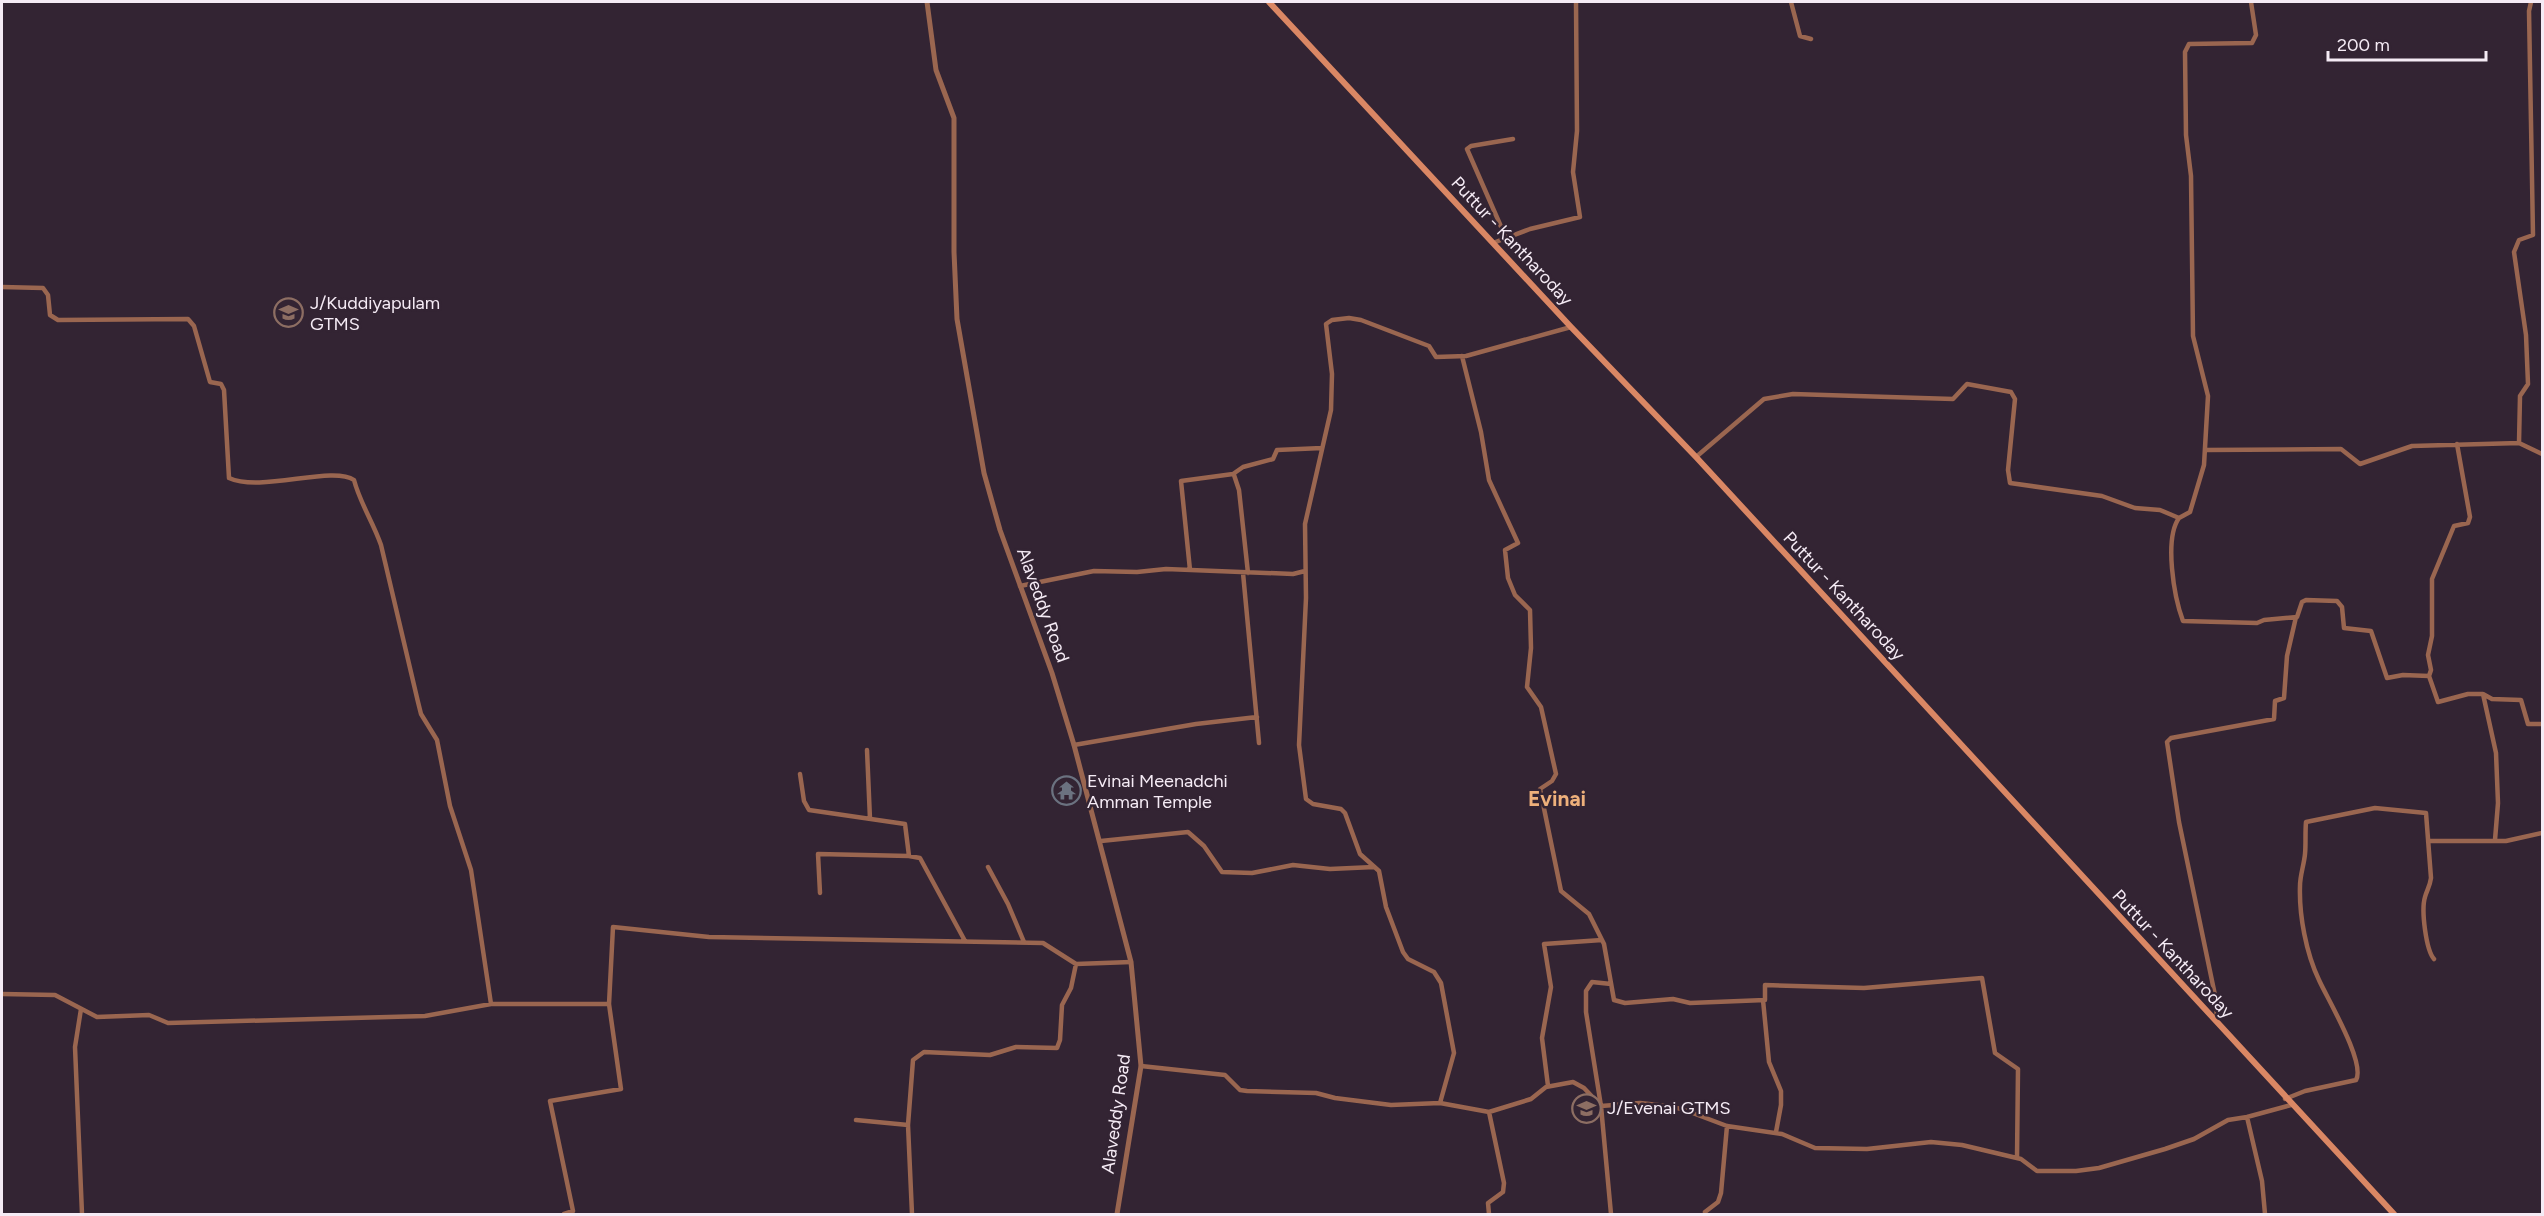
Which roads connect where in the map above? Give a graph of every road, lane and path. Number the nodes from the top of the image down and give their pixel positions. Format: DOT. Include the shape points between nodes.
graph roads {
  1 [pos="927,2"];
  2 [pos="1269,2"];
  3 [pos="1576,2"];
  4 [pos="1791,2"];
  5 [pos="2251,2"];
  6 [pos="2531,2"];
  7 [pos="1811,39"];
  8 [pos="1513,139"];
  9 [pos="1506,238"];
  10 [pos="1493,243"];
  11 [pos="2,287"];
  12 [pos="1571,327"];
  13 [pos="1462,356"];
  14 [pos="2519,443"];
  15 [pos="2457,444"];
  16 [pos="1322,448"];
  17 [pos="2205,450"];
  18 [pos="2542,454"];
  19 [pos="1695,457"];
  20 [pos="1234,476"];
  21 [pos="2179,518"];
  22 [pos="1190,570"];
  23 [pos="1305,571"];
  24 [pos="1246,573"];
  25 [pos="1020,586"];
  26 [pos="2296,617"];
  27 [pos="2429,676"];
  28 [pos="2483,694"];
  29 [pos="1257,717"];
  30 [pos="2542,724"];
  31 [pos="1259,743"];
  32 [pos="1074,745"];
  33 [pos="867,750"];
  34 [pos="800,774"];
  35 [pos="870,819"];
  36 [pos="2542,833"];
  37 [pos="2495,840"];
  38 [pos="1101,841"];
  39 [pos="2428,841"];
  40 [pos="909,856"];
  41 [pos="988,867"];
  42 [pos="1377,867"];
  43 [pos="820,892"];
  44 [pos="1602,940"];
  45 [pos="965,941"];
  46 [pos="1024,942"];
  47 [pos="2434,959"];
  48 [pos="1131,962"];
  49 [pos="1076,964"];
  50 [pos="1611,984"];
  51 [pos="2,994"];
  52 [pos="1763,1000"];
  53 [pos="491,1004"];
  54 [pos="609,1004"];
  55 [pos="81,1009"];
  56 [pos="2217,1024"];
  57 [pos="1141,1066"];
  58 [pos="1548,1086"];
  59 [pos="2285,1099"];
  60 [pos="1440,1103"];
  61 [pos="2291,1105"];
  62 [pos="1601,1107"];
  63 [pos="1489,1112"];
  64 [pos="2247,1117"];
  65 [pos="855,1120"];
  66 [pos="908,1125"];
  67 [pos="1727,1126"];
  68 [pos="1776,1132"];
  69 [pos="2017,1158"];
  70 [pos="1705,1212"];
  71 [pos="82,1215"];
  72 [pos="564,1215"];
  73 [pos="912,1215"];
  74 [pos="1117,1215"];
  75 [pos="1489,1215"];
  76 [pos="1611,1215"];
  77 [pos="2265,1215"];
  78 [pos="2394,1215"];
  1 -- 25 [label="street, Alaveddy Road" via="936,69 954,118 957,319 984,473"];
  2 -- 10 [label="main road, Puttur - Kantharoday"];
  3 -- 9 [label="street" via="1573,172 1580,217"];
  4 -- 7 [label="street" via="1800,36"];
  5 -- 17 [label="street" via="2256,35 2252,43 2189,44 2185,52 2186,135 2192,176 2193,336 2208,396"];
  6 -- 14 [label="street" via="2533,235 2519,240 2514,252 2526,335 2528,384 2520,396"];
  8 -- 9 [label="street" via="1467,149"];
  9 -- 10 [label="street"];
  10 -- 12 [label="main road, Puttur - Kantharoday"];
  11 -- 53 [label="street" via="43,288 50,315 58,320 188,319 194,326 210,381 221,384 224,390 229,478 237,482 285,482 300,477 354,480 359,502 381,545 421,714 437,740 450,806 471,870"];
  12 -- 13 [label="street"];
  12 -- 19 [label="main road, Puttur - Kantharoday"];
  13 -- 16 [label="street" via="1436,357 1429,346 1361,320 1332,320 1326,324 1332,374 1331,410"];
  13 -- 44 [label="street" via="1489,480 1518,543 1505,550 1508,578 1515,595 1530,610 1527,687 1540,706 1556,774 1540,789 1540,799 1561,891 1589,914"];
  14 -- 15 [label="street"];
  14 -- 18 [label="street"];
  15 -- 17 [label="street" via="2412,446 2360,464 2341,449"];
  15 -- 27 [label="street" via="2470,517 2468,523 2451,530 2432,579"];
  16 -- 22 [label="street" via="1277,450 1272,459 1233,474 1181,481"];
  16 -- 23 [label="street" via="1305,524"];
  17 -- 21 [label="street" via="2190,512"];
  19 -- 21 [label="street" via="1764,399 1814,394 1953,399 1967,384 2011,392 2015,399 2010,483 2102,496"];
  19 -- 56 [label="main road, Puttur - Kantharoday"];
  20 -- 24 [label="street" via="1239,490"];
  21 -- 26 [label="street" via="2171,534 2170,548 2183,621 2257,623"];
  22 -- 24 [label="street"];
  22 -- 25 [label="street" via="1094,571"];
  23 -- 24 [label="street"];
  23 -- 42 [label="street" via="1299,745 1302,785 1306,799 1313,804 1341,808 1360,854"];
  24 -- 29 [label="street"];
  25 -- 32 [label="street, Alaveddy Road"];
  26 -- 27 [label="street" via="2306,600 2337,601 2342,608 2344,628 2371,631 2387,678"];
  26 -- 56 [label="street" via="2286,656 2284,698 2275,701 2274,719 2167,742 2179,822 2216,1000"];
  27 -- 28 [label="street" via="2438,702"];
  28 -- 30 [label="street" via="2492,699 2521,700 2528,724"];
  28 -- 37 [label="street" via="2496,753"];
  29 -- 31 [label="street"];
  29 -- 32 [label="street"];
  32 -- 38 [label="street, Alaveddy Road"];
  33 -- 35 [label="street"];
  34 -- 35 [label="street" via="809,810"];
  35 -- 40 [label="street" via="905,824"];
  36 -- 37 [label="street"];
  37 -- 39 [label="street"];
  38 -- 42 [label="street" via="1188,832 1204,846 1222,872 1252,873 1293,865 1330,869"];
  38 -- 48 [label="street, Alaveddy Road"];
  39 -- 47 [label="street" via="2431,878 2425,896 2425,930"];
  39 -- 59 [label="street" via="2426,813 2418,811 2375,808 2306,822 2300,885 2305,933 2318,979 2331,999 2359,1075 2356,1080"];
  40 -- 43 [label="street" via="818,854"];
  40 -- 45 [label="street" via="925,863"];
  41 -- 46 [label="street"];
  42 -- 60 [label="street" via="1386,907 1403,952 1408,959 1434,972 1446,996 1454,1053"];
  44 -- 50 [label="street"];
  44 -- 58 [label="street" via="1544,944 1551,987 1542,1038"];
  45 -- 46 [label="street"];
  45 -- 54 [label="street" via="709,937 613,927"];
  46 -- 49 [label="street" via="1043,943"];
  48 -- 49 [label="street"];
  48 -- 57 [label="street, Alaveddy Road"];
  49 -- 66 [label="street" via="1071,988 1062,1005 1056,1048 1016,1047 990,1055 916,1055"];
  50 -- 52 [label="street" via="1614,1000 1625,1003"];
  50 -- 62 [label="street" via="1592,982 1586,991"];
  51 -- 55 [label="street" via="55,995"];
  52 -- 68 [label="street" via="1769,1062 1781,1091"];
  52 -- 69 [label="street" via="1765,985 1864,988 1982,978 1995,1053 2018,1069"];
  53 -- 54 [label="street"];
  53 -- 55 [label="street" via="425,1016 168,1023 149,1015 97,1017"];
  54 -- 72 [label="street" via="621,1089 550,1101 573,1211"];
  55 -- 71 [label="street" via="75,1047"];
  56 -- 59 [label="main road, Puttur - Kantharoday"];
  57 -- 60 [label="street" via="1225,1076 1240,1090 1247,1091 1316,1093 1391,1105"];
  57 -- 74 [label="street, Alaveddy Road"];
  58 -- 62 [label="street" via="1579,1083"];
  58 -- 63 [label="street" via="1531,1099"];
  59 -- 61 [label="main road, Puttur - Kantharoday"];
  60 -- 63 [label="street"];
  61 -- 64 [label="street"];
  61 -- 78 [label="main road, Puttur - Kantharoday"];
  62 -- 67 [label="street" via="1658,1104"];
  62 -- 76 [label="street"];
  63 -- 75 [label="street" via="1504,1184 1503,1192 1488,1203"];
  64 -- 69 [label="street" via="2228,1120 2194,1139 2099,1168 2037,1171"];
  64 -- 77 [label="street" via="2262,1181"];
  65 -- 66 [label="street"];
  66 -- 73 [label="street"];
  67 -- 68 [label="street"];
  67 -- 70 [label="street" via="1721,1192 1718,1202"];
  68 -- 69 [label="street" via="1830,1150 1932,1142"];
}
